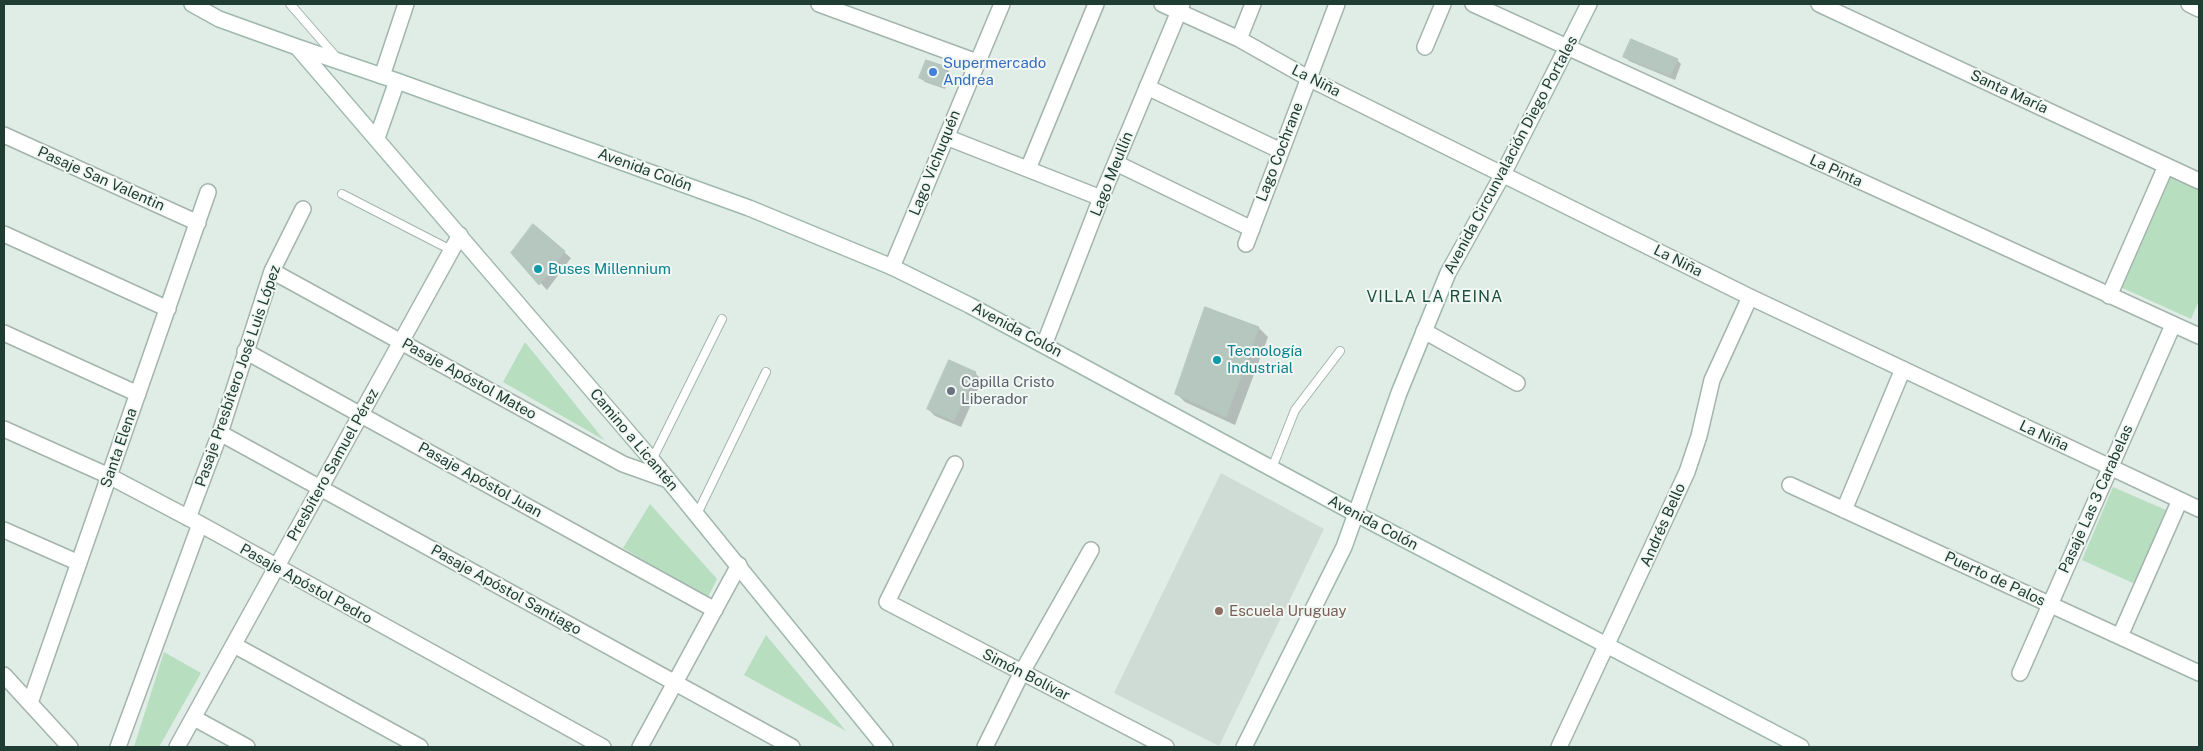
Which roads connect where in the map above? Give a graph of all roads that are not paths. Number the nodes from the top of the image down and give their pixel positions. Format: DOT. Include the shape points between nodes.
graph roads {
  1 [pos="192,4"];
  2 [pos="290,4"];
  3 [pos="406,4"];
  4 [pos="819,4"];
  5 [pos="1002,4"];
  6 [pos="1096,4"];
  7 [pos="1162,4"];
  8 [pos="1253,4"];
  9 [pos="1337,4"];
  10 [pos="1443,4"];
  11 [pos="1473,4"];
  12 [pos="1589,4"];
  13 [pos="1819,4"];
  14 [pos="2189,4"];
  15 [pos="1181,7"];
  16 [pos="2199,8"];
  17 [pos="1239,39"];
  18 [pos="297,47"];
  19 [pos="1425,47"];
  20 [pos="1567,48"];
  21 [pos="340,61"];
  22 [pos="977,62"];
  23 [pos="382,76"];
  24 [pos="1308,78"];
  25 [pos="397,81"];
  26 [pos="1147,87"];
  27 [pos="4,135"];
  28 [pos="946,136"];
  29 [pos="377,138"];
  30 [pos="1281,151"];
  31 [pos="1116,163"];
  32 [pos="2166,166"];
  33 [pos="1028,169"];
  34 [pos="1503,174"];
  35 [pos="2199,181"];
  36 [pos="208,192"];
  37 [pos="342,194"];
  38 [pos="1101,198"];
  39 [pos="303,209"];
  40 [pos="198,223"];
  41 [pos="1252,229"];
  42 [pos="4,234"];
  43 [pos="460,235"];
  44 [pos="1246,244"];
  45 [pos="452,250"];
  46 [pos="892,267"];
  47 [pos="272,271"];
  48 [pos="2109,296"];
  49 [pos="1750,298"];
  50 [pos="168,309"];
  51 [pos="722,319"];
  52 [pos="2173,325"];
  53 [pos="1424,331"];
  54 [pos="4,333"];
  55 [pos="2199,335"];
  56 [pos="401,342"];
  57 [pos="1044,345"];
  58 [pos="245,351"];
  59 [pos="1340,351"];
  60 [pos="1903,370"];
  61 [pos="766,372"];
  62 [pos="1517,383"];
  63 [pos="138,394"];
  64 [pos="361,415"];
  65 [pos="4,429"];
  66 [pos="220,433"];
  67 [pos="652,460"];
  68 [pos="955,464"];
  69 [pos="2110,467"];
  70 [pos="1272,468"];
  71 [pos="109,476"];
  72 [pos="668,480"];
  73 [pos="1790,485"];
  74 [pos="320,488"];
  75 [pos="2180,500"];
  76 [pos="2199,509"];
  77 [pos="1844,510"];
  78 [pos="697,514"];
  79 [pos="1356,514"];
  80 [pos="194,521"];
  81 [pos="4,530"];
  82 [pos="1091,550"];
  83 [pos="79,563"];
  84 [pos="739,565"];
  85 [pos="276,568"];
  86 [pos="2049,604"];
  87 [pos="715,610"];
  88 [pos="2120,636"];
  89 [pos="234,645"];
  90 [pos="1607,647"];
  91 [pos="1022,672"];
  92 [pos="2020,673"];
  93 [pos="2199,673"];
  94 [pos="4,674"];
  95 [pos="675,683"];
  96 [pos="30,703"];
  97 [pos="194,718"];
  98 [pos="66,745"];
  99 [pos="118,747"];
  100 [pos="178,747"];
  101 [pos="247,747"];
  102 [pos="420,747"];
  103 [pos="603,747"];
  104 [pos="640,747"];
  105 [pos="792,747"];
  106 [pos="886,747"];
  107 [pos="985,747"];
  108 [pos="1166,747"];
  109 [pos="1244,747"];
  110 [pos="1559,747"];
  111 [pos="1801,747"];
  1 -- 18 [label="street, Avenida Colón" via="219,18"];
  2 -- 21 [label="lane"];
  3 -- 23 [label="street"];
  4 -- 22 [label="street"];
  5 -- 22 [label="street, Lago Vichuquén"];
  6 -- 33 [label="street"];
  7 -- 15 [label="street, La Niña"];
  8 -- 17 [label="street"];
  9 -- 24 [label="street, Lago Cochrane"];
  10 -- 19 [label="street"];
  11 -- 20 [label="street, La Pinta"];
  12 -- 20 [label="street, Avenida Circunvalación Diego Portales"];
  13 -- 32 [label="street, Santa María"];
  14 -- 16 [label="street"];
  15 -- 17 [label="street, La Niña"];
  15 -- 26 [label="street, Lago Meullín"];
  17 -- 24 [label="street, La Niña"];
  18 -- 21 [label="street, Avenida Colón"];
  18 -- 29 [label="street, Camino a Licantén"];
  20 -- 34 [label="street, Avenida Circunvalación Diego Portales"];
  20 -- 48 [label="street, La Pinta"];
  21 -- 23 [label="street, Avenida Colón"];
  22 -- 28 [label="street, Lago Vichuquén"];
  23 -- 25 [label="street, Avenida Colón"];
  24 -- 30 [label="street, Lago Cochrane"];
  24 -- 34 [label="street, La Niña"];
  25 -- 29 [label="street"];
  25 -- 46 [label="street, Avenida Colón" via="749,208"];
  26 -- 30 [label="street"];
  26 -- 31 [label="street, Lago Meullín"];
  27 -- 40 [label="street, Pasaje San Valentin"];
  28 -- 33 [label="street"];
  28 -- 46 [label="street, Lago Vichuquén"];
  29 -- 43 [label="street, Camino a Licantén"];
  30 -- 41 [label="street, Lago Cochrane"];
  31 -- 38 [label="street, Lago Meullín"];
  31 -- 41 [label="street"];
  32 -- 35 [label="street, Santa María"];
  32 -- 48 [label="street"];
  33 -- 38 [label="street"];
  34 -- 49 [label="street, La Niña"];
  34 -- 53 [label="street, Avenida Circunvalación Diego Portales" via="1448,273"];
  36 -- 40 [label="street, Santa Elena"];
  37 -- 45 [label="lane"];
  38 -- 57 [label="street, Lago Meullín"];
  39 -- 47 [label="street, Pasaje Presbítero José Luis López"];
  40 -- 50 [label="street, Santa Elena"];
  41 -- 44 [label="street, Lago Cochrane"];
  42 -- 50 [label="street"];
  43 -- 45 [label="street, Presbítero Samuel Pérez"];
  43 -- 67 [label="street, Camino a Licantén"];
  45 -- 56 [label="street, Presbítero Samuel Pérez"];
  46 -- 57 [label="street, Avenida Colón"];
  47 -- 56 [label="street, Pasaje Apóstol Mateo"];
  47 -- 58 [label="street, Pasaje Presbítero José Luis López"];
  48 -- 52 [label="street, La Pinta"];
  49 -- 60 [label="street, La Niña"];
  49 -- 90 [label="street, Andrés Bello" via="1712,380 1687,472"];
  50 -- 63 [label="street, Santa Elena"];
  51 -- 67 [label="lane"];
  52 -- 55 [label="street, La Pinta"];
  52 -- 69 [label="street, Pasaje Las 3 Carabelas"];
  53 -- 62 [label="street"];
  53 -- 79 [label="street, Avenida Circunvalación Diego Portales"];
  54 -- 63 [label="street"];
  56 -- 64 [label="street, Presbítero Samuel Pérez"];
  56 -- 72 [label="street, Pasaje Apóstol Mateo" via="623,464"];
  57 -- 70 [label="street, Avenida Colón"];
  58 -- 64 [label="street, Pasaje Apóstol Juan"];
  58 -- 66 [label="street, Pasaje Presbítero José Luis López"];
  59 -- 70 [label="lane" via="1295,410"];
  60 -- 69 [label="street, La Niña"];
  60 -- 77 [label="street"];
  61 -- 78 [label="lane"];
  63 -- 71 [label="street, Santa Elena"];
  64 -- 74 [label="street, Presbítero Samuel Pérez"];
  64 -- 87 [label="street, Pasaje Apóstol Juan"];
  65 -- 71 [label="street, Pasaje Apóstol Pedro"];
  66 -- 74 [label="street, Pasaje Apóstol Santiago"];
  66 -- 80 [label="street, Pasaje Presbítero José Luis López"];
  67 -- 72 [label="street, Camino a Licantén"];
  68 -- 91 [label="street, Simón Bolívar" via="887,602"];
  69 -- 75 [label="street, La Niña"];
  69 -- 86 [label="street, Pasaje Las 3 Carabelas"];
  70 -- 79 [label="street, Avenida Colón"];
  71 -- 80 [label="street, Pasaje Apóstol Pedro"];
  71 -- 83 [label="street, Santa Elena"];
  72 -- 78 [label="street, Camino a Licantén"];
  73 -- 77 [label="street, Puerto de Palos"];
  74 -- 85 [label="street, Presbítero Samuel Pérez"];
  74 -- 95 [label="street, Pasaje Apóstol Santiago"];
  75 -- 76 [label="street, La Niña"];
  75 -- 88 [label="street"];
  77 -- 86 [label="street, Puerto de Palos"];
  78 -- 84 [label="street, Camino a Licantén"];
  79 -- 90 [label="street, Avenida Colón"];
  79 -- 109 [label="street, Avenida Circunvalación Diego Portales" via="1344,547"];
  80 -- 85 [label="street, Pasaje Apóstol Pedro"];
  80 -- 99 [label="street, Pasaje Presbítero José Luis López"];
  81 -- 83 [label="street"];
  82 -- 91 [label="street"];
  83 -- 96 [label="street, Santa Elena"];
  84 -- 87 [label="street"];
  84 -- 106 [label="street, Camino a Licantén"];
  85 -- 89 [label="street, Presbítero Samuel Pérez"];
  85 -- 103 [label="street, Pasaje Apóstol Pedro"];
  86 -- 88 [label="street, Puerto de Palos"];
  86 -- 92 [label="street, Pasaje Las 3 Carabelas"];
  87 -- 95 [label="street"];
  88 -- 93 [label="street, Puerto de Palos"];
  89 -- 97 [label="street, Presbítero Samuel Pérez"];
  89 -- 102 [label="street"];
  90 -- 110 [label="street, Andrés Bello"];
  90 -- 111 [label="street, Avenida Colón"];
  91 -- 107 [label="street"];
  91 -- 108 [label="street, Simón Bolívar"];
  94 -- 96 [label="street"];
  95 -- 104 [label="street"];
  95 -- 105 [label="street, Pasaje Apóstol Santiago"];
  96 -- 98 [label="street"];
  97 -- 100 [label="street, Presbítero Samuel Pérez"];
  97 -- 101 [label="street"];
}
